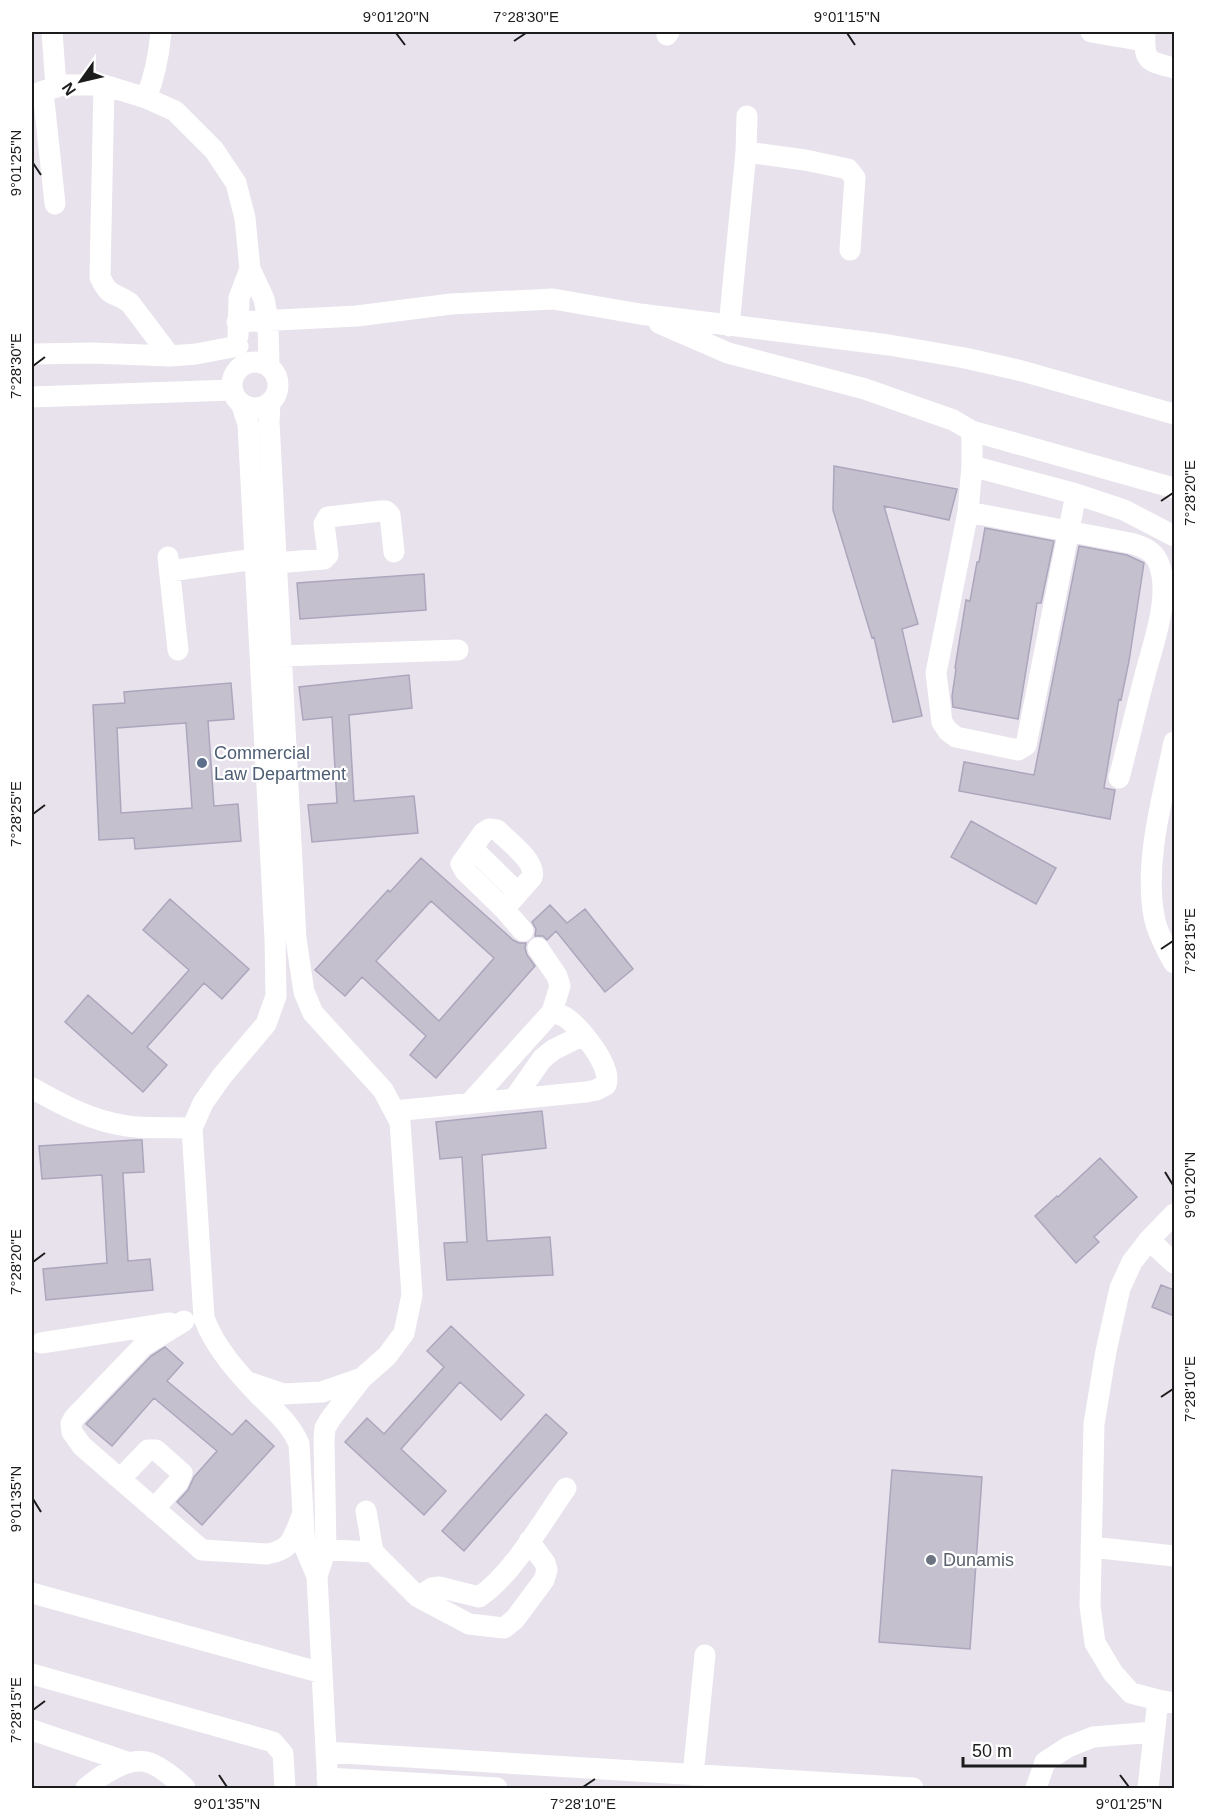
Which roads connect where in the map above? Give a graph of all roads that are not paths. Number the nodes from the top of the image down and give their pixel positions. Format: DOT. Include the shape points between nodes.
graph roads {
  1 [pos="52,32"];
  2 [pos="161,32"];
  3 [pos="1091,32"];
  4 [pos="1144,36"];
  5 [pos="1174,68"];
  6 [pos="104,85"];
  7 [pos="44,91"];
  8 [pos="146,98"];
  9 [pos="747,116"];
  10 [pos="746,152"];
  11 [pos="55,204"];
  12 [pos="850,250"];
  13 [pos="250,269"];
  14 [pos="640,314"];
  15 [pos="268,321"];
  16 [pos="237,322"];
  17 [pos="729,326"];
  18 [pos="238,346"];
  19 [pos="32,354"];
  20 [pos="170,356"];
  21 [pos="269,367"];
  22 [pos="239,368"];
  23 [pos="32,396"];
  24 [pos="236,397"];
  25 [pos="1174,414"];
  26 [pos="262,416"];
  27 [pos="972,431"];
  28 [pos="972,466"];
  29 [pos="1174,488"];
  30 [pos="1076,494"];
  31 [pos="968,512"];
  32 [pos="1069,532"];
  33 [pos="1174,537"];
  34 [pos="394,552"];
  35 [pos="255,559"];
  36 [pos="276,563"];
  37 [pos="178,650"];
  38 [pos="458,650"];
  39 [pos="281,656"];
  40 [pos="1174,742"];
  41 [pos="1119,778"];
  42 [pos="472,848"];
  43 [pos="518,892"];
  44 [pos="504,909"];
  45 [pos="523,931"];
  46 [pos="538,948"];
  47 [pos="1174,963"];
  48 [pos="552,1012"];
  49 [pos="583,1035"];
  50 [pos="32,1088"];
  51 [pos="514,1099"];
  52 [pos="469,1104"];
  53 [pos="394,1111"];
  54 [pos="192,1128"];
  55 [pos="1174,1214"];
  56 [pos="1149,1240"];
  57 [pos="1174,1263"];
  58 [pos="194,1319"];
  59 [pos="41,1343"];
  60 [pos="362,1378"];
  61 [pos="245,1381"];
  62 [pos="120,1479"];
  63 [pos="566,1488"];
  64 [pos="154,1509"];
  65 [pos="366,1511"];
  66 [pos="303,1512"];
  67 [pos="529,1541"];
  68 [pos="1091,1547"];
  69 [pos="316,1549"];
  70 [pos="373,1552"];
  71 [pos="1174,1556"];
  72 [pos="32,1593"];
  73 [pos="418,1597"];
  74 [pos="705,1655"];
  75 [pos="322,1673"];
  76 [pos="32,1674"];
  77 [pos="1166,1701"];
  78 [pos="32,1730"];
  79 [pos="1154,1732"];
  80 [pos="326,1752"];
  81 [pos="127,1762"];
  82 [pos="693,1775"];
  83 [pos="327,1783"];
  84 [pos="854,1787"];
  85 [pos="86,1788"];
  86 [pos="185,1788"];
  87 [pos="285,1788"];
  88 [pos="497,1788"];
  89 [pos="913,1788"];
  90 [pos="1036,1788"];
  91 [pos="1148,1788"];
  1 -- 7 [label="street"];
  2 -- 8 [label="street" via="158,60"];
  3 -- 4 [label="street"];
  4 -- 5 [label="street" via="1144,52 1151,60"];
  6 -- 7 [label="street" via="62,85"];
  6 -- 8 [label="street"];
  6 -- 20 [label="street" via="100,276 110,294 130,303"];
  7 -- 11 [label="street"];
  8 -- 13 [label="street" via="175,111 214,150 236,183"];
  9 -- 10 [label="street"];
  10 -- 12 [label="street" via="848,169 855,178"];
  10 -- 17 [label="street"];
  13 -- 15 [label="street" via="264,299"];
  13 -- 16 [label="street" via="239,298"];
  14 -- 15 [label="street" via="553,299"];
  14 -- 17 [label="street"];
  14 -- 27 [label="street" via="728,353 866,389 953,420"];
  15 -- 16 [label="street"];
  15 -- 21 [label="street"];
  16 -- 18 [label="street"];
  17 -- 25 [label="street" via="965,358"];
  18 -- 20 [label="street"];
  18 -- 22 [label="street"];
  19 -- 20 [label="street"];
  21 -- 22 [label="street" via="254,362"];
  21 -- 26 [label="street" via="278,388"];
  22 -- 24 [label="street" via="232,382"];
  23 -- 24 [label="street"];
  24 -- 26 [label="street"];
  24 -- 26 [label="street" via="255,408 263,406"];
  26 -- 35 [label="street"];
  26 -- 36 [label="street"];
  27 -- 28 [label="street"];
  27 -- 29 [label="street"];
  28 -- 30 [label="street"];
  28 -- 31 [label="street"];
  30 -- 32 [label="street"];
  30 -- 33 [label="street" via="1124,510"];
  31 -- 32 [label="street"];
  31 -- 32 [label="street" via="936,673 942,722 956,737 1018,750 1027,741"];
  32 -- 41 [label="street" via="1144,546 1160,566 1164,585 1160,618"];
  34 -- 36 [label="street" via="390,515 386,511 328,517 324,524 328,555 324,559"];
  35 -- 37 [label="street" via="169,564"];
  35 -- 54 [label="street" via="276,996 266,1024 222,1076"];
  36 -- 39 [label="street"];
  38 -- 39 [label="street"];
  39 -- 53 [label="street" via="296,939 304,992 313,1013 383,1089"];
  40 -- 47 [label="street" via="1158,820 1152,876 1154,918"];
  42 -- 43 [label="street"];
  42 -- 43 [label="street" via="483,833 497,830 531,863 534,871"];
  42 -- 44 [label="street" via="461,864"];
  43 -- 44 [label="street"];
  44 -- 45 [label="street"];
  46 -- 48 [label="street" via="560,987"];
  48 -- 49 [label="street" via="564,1016"];
  48 -- 52 [label="street"];
  49 -- 51 [label="street" via="542,1059"];
  49 -- 51 [label="street" via="597,1053 607,1075 606,1085 586,1092"];
  50 -- 54 [label="street" via="84,1116 107,1123"];
  51 -- 52 [label="street"];
  52 -- 53 [label="street"];
  53 -- 60 [label="street" via="400,1122 412,1295 404,1333 387,1356"];
  54 -- 58 [label="street"];
  55 -- 56 [label="street"];
  56 -- 57 [label="street"];
  56 -- 68 [label="street" via="1132,1262 1120,1288 1106,1351 1094,1424"];
  58 -- 59 [label="street"];
  58 -- 61 [label="street"];
  58 -- 62 [label="street" via="143,1346 71,1424 82,1446"];
  60 -- 61 [label="street" via="322,1392 283,1394"];
  60 -- 69 [label="street" via="325,1428"];
  61 -- 66 [label="street" via="295,1435"];
  62 -- 64 [label="street"];
  62 -- 64 [label="street" via="148,1450 156,1450 182,1473"];
  63 -- 67 [label="street"];
  64 -- 66 [label="street" via="202,1550 267,1554 292,1542"];
  65 -- 70 [label="street"];
  66 -- 69 [label="street"];
  67 -- 73 [label="street" via="479,1597 439,1587"];
  67 -- 73 [label="street" via="547,1570 516,1619 504,1628 469,1624"];
  68 -- 71 [label="street"];
  68 -- 77 [label="street" via="1090,1606 1095,1643 1131,1693"];
  69 -- 70 [label="street"];
  69 -- 75 [label="street"];
  70 -- 73 [label="street"];
  72 -- 75 [label="street"];
  74 -- 82 [label="street"];
  75 -- 80 [label="street"];
  76 -- 87 [label="street" via="273,1742 283,1754"];
  77 -- 79 [label="street"];
  78 -- 81 [label="street"];
  79 -- 90 [label="street" via="1093,1737 1068,1747 1045,1762"];
  79 -- 91 [label="street"];
  80 -- 82 [label="street"];
  80 -- 83 [label="street"];
  81 -- 85 [label="street"];
  81 -- 86 [label="street" via="149,1762"];
  82 -- 84 [label="street"];
  83 -- 88 [label="street"];
  84 -- 89 [label="street"];
}
